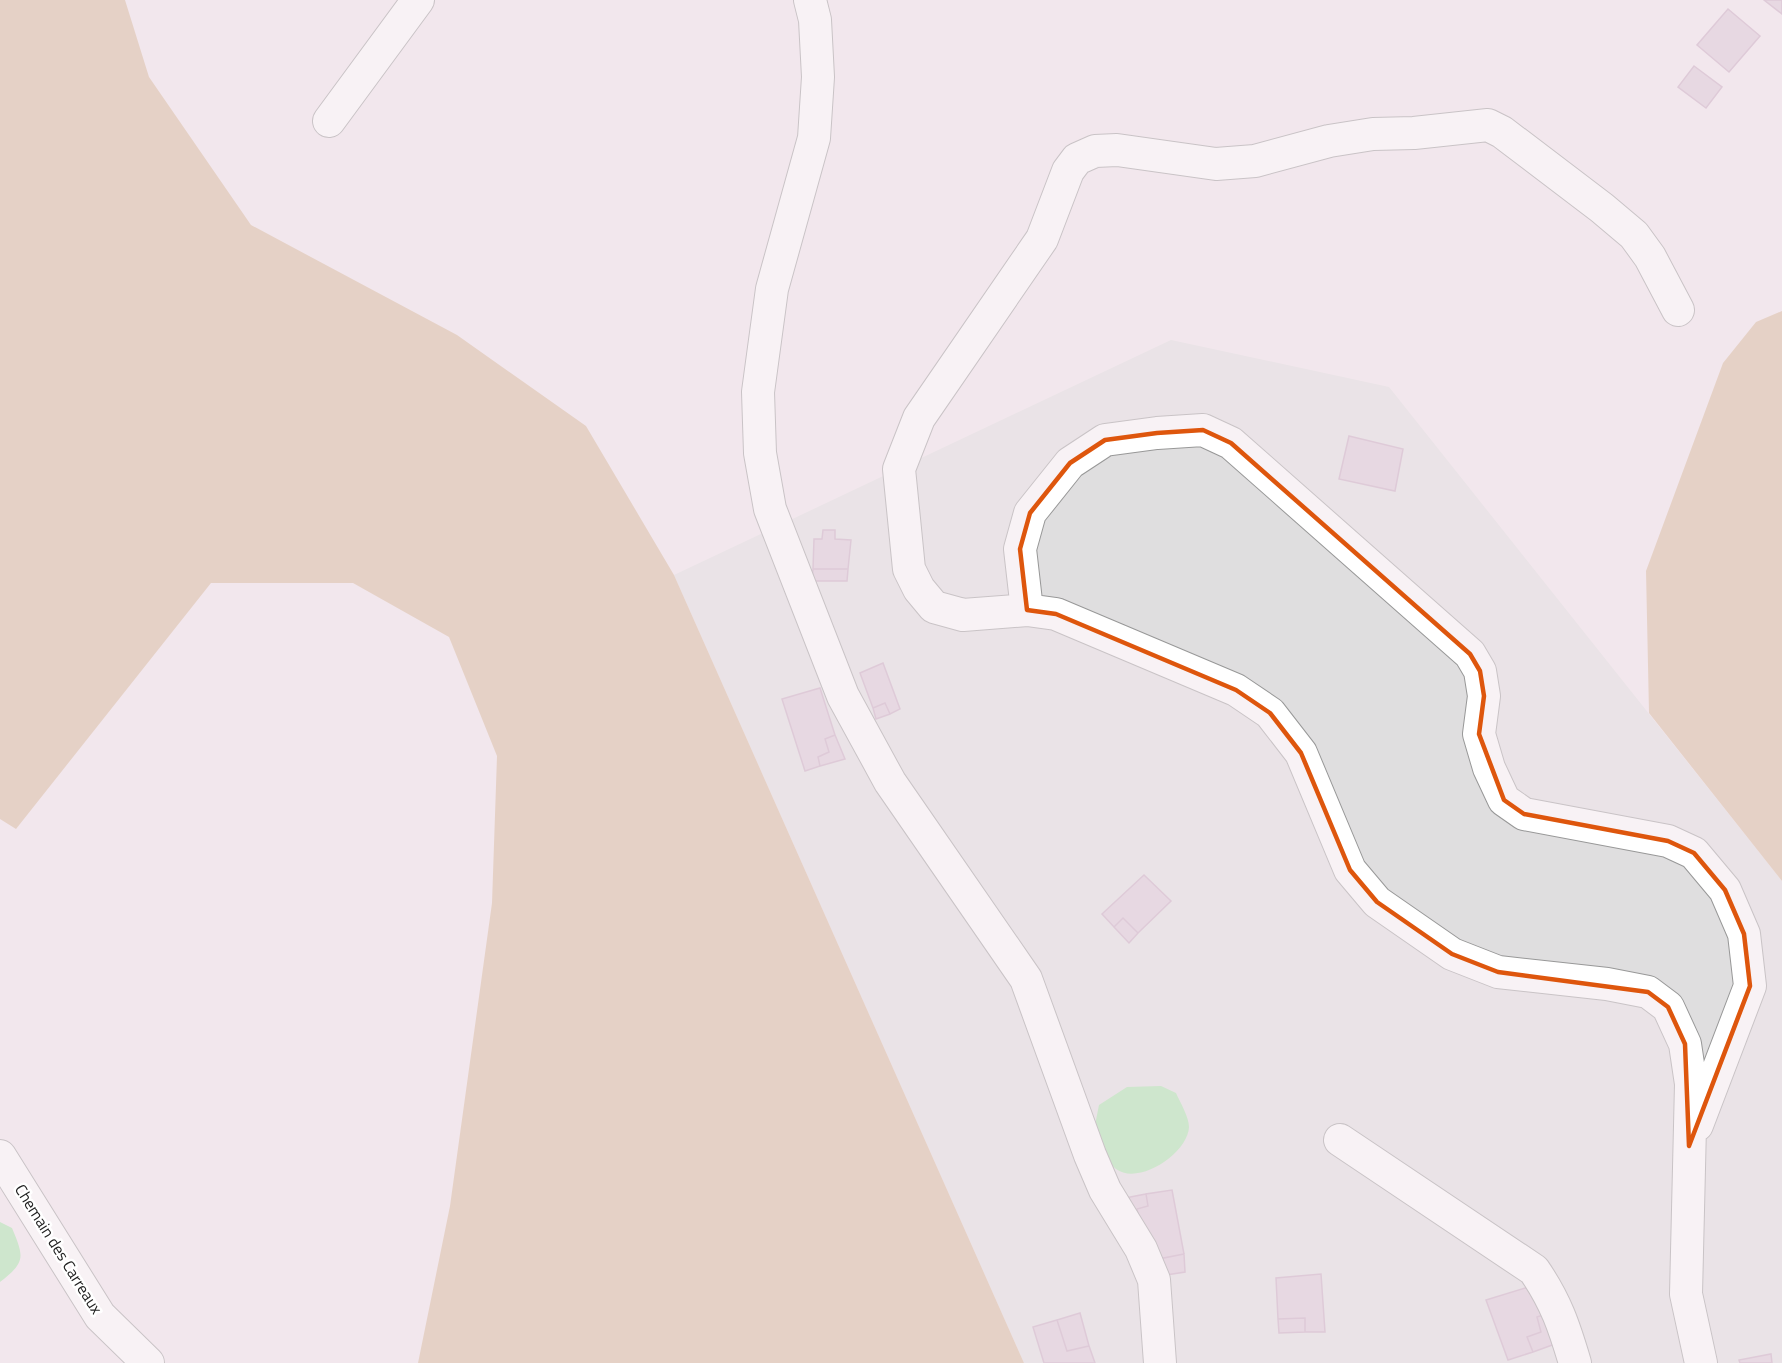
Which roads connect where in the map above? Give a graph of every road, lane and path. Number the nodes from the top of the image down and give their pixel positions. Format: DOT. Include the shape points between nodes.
graph roads {
  1 [pos="418,0"];
  2 [pos="810,0"];
  3 [pos="329,121"];
  4 [pos="1678,310"];
  5 [pos="1027,610"];
  6 [pos="1340,1140"];
  7 [pos="1689,1146"];
  8 [pos="0,1156"];
  9 [pos="148,1363"];
  10 [pos="1160,1363"];
  11 [pos="1575,1363"];
  12 [pos="1701,1363"];
  1 -- 3 [label="street"];
  2 -- 10 [label="street" via="818,77 814,138 772,289 758,392 760,453 770,509 843,696 890,782 1026,979 1105,1190 1141,1249 1154,1280"];
  4 -- 5 [label="street" via="1634,235 1488,125 1414,134 1373,134 1255,161 1216,164 1117,150 1095,151 1077,159 1068,171 1042,239 919,418 899,469 909,568 934,607 963,615"];
  5 -- 7 [label="street" via="1056,614 1225,685 1270,713 1300,753 1350,870 1377,902 1452,954 1498,972 1648,992 1668,1007 1685,1044 1690,1084"];
  5 -- 7 [label="street" via="1020,549 1027,522 1070,463 1105,440 1156,433 1203,430 1231,443 1470,654 1480,671 1484,696 1479,734 1504,800 1524,814 1668,841 1694,853 1725,890 1744,934 1750,986"];
  6 -- 11 [label="street" via="1534,1270 1561,1317"];
  7 -- 12 [label="street" via="1686,1294"];
  8 -- 9 [label="street, Chemain des Carreaux" via="100,1316"];
}
